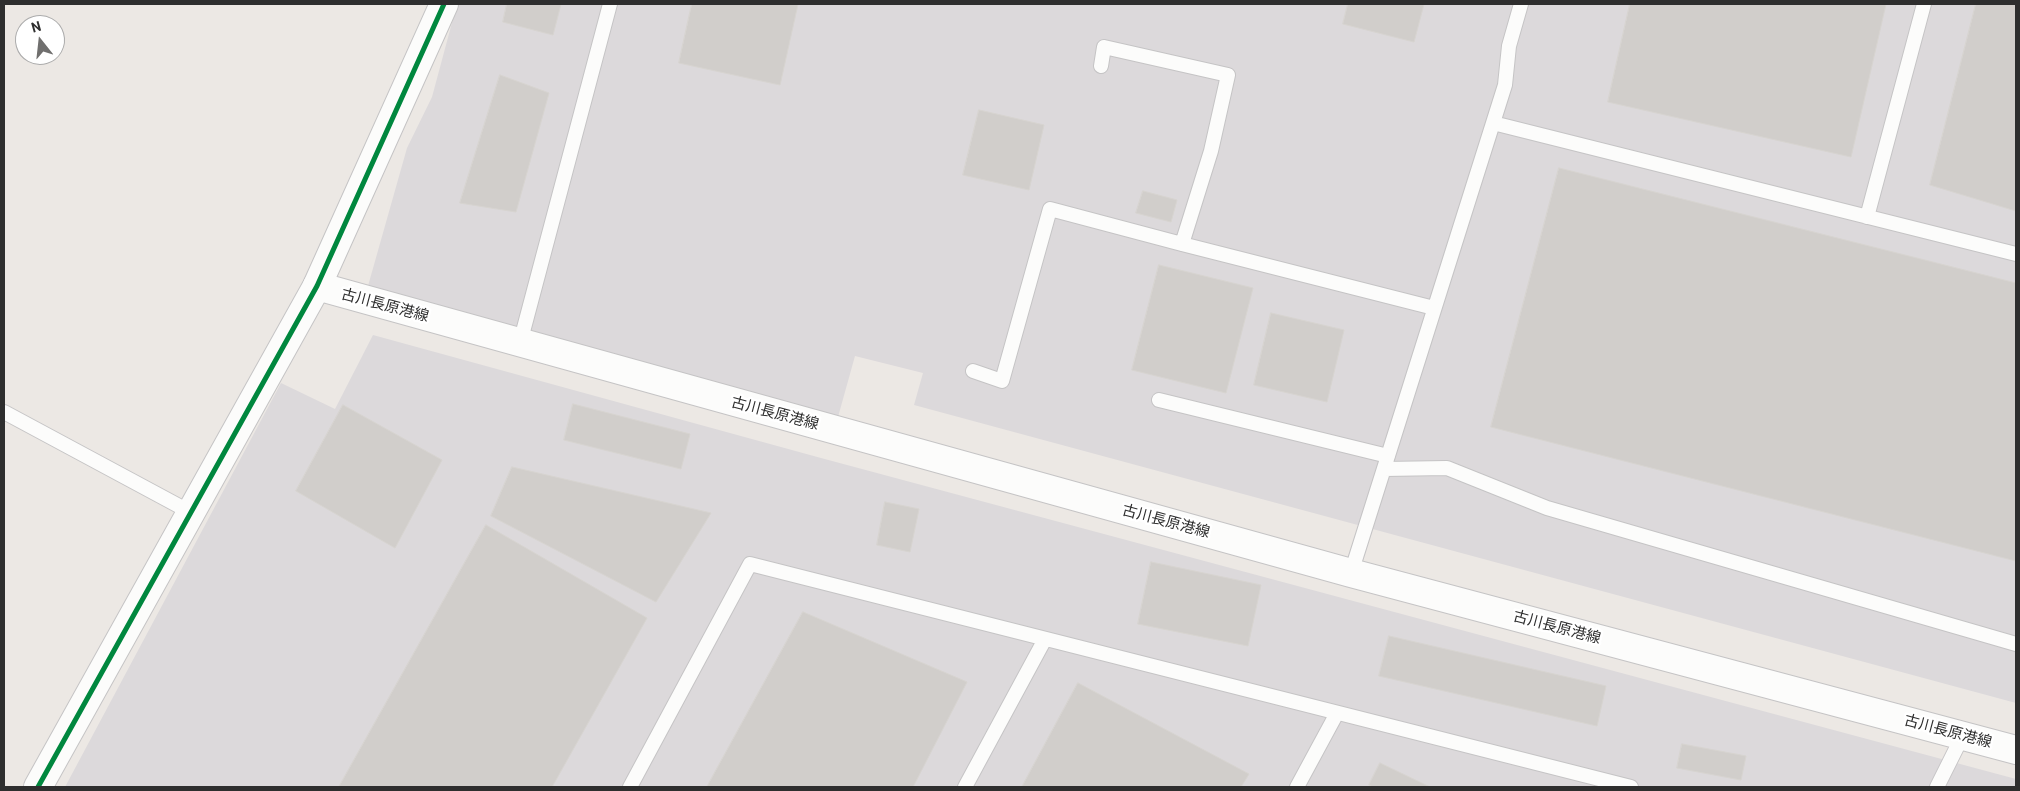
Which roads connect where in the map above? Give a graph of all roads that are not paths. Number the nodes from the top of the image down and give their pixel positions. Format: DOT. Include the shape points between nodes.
graph roads {
  1 [pos="444,4"];
  2 [pos="610,4"];
  3 [pos="1520,4"];
  4 [pos="1924,4"];
  5 [pos="1101,66"];
  6 [pos="1493,123"];
  7 [pos="1867,217"];
  8 [pos="1182,244"];
  9 [pos="2016,254"];
  10 [pos="317,286"];
  11 [pos="1434,308"];
  12 [pos="520,343"];
  13 [pos="973,371"];
  14 [pos="1159,400"];
  15 [pos="4,412"];
  16 [pos="1386,463"];
  17 [pos="192,513"];
  18 [pos="1351,573"];
  19 [pos="1045,639"];
  20 [pos="2016,644"];
  21 [pos="1337,713"];
  22 [pos="1963,734"];
  23 [pos="2016,750"];
  24 [pos="38,787"];
  25 [pos="630,787"];
  26 [pos="965,787"];
  27 [pos="1298,787"];
  28 [pos="1631,787"];
  29 [pos="1937,787"];
  1 -- 10 [label="main road"];
  2 -- 12 [label="lane"];
  3 -- 6 [label="lane" via="1509,46 1505,85"];
  4 -- 7 [label="lane"];
  5 -- 8 [label="lane" via="1104,47 1228,75 1211,150"];
  6 -- 7 [label="lane"];
  6 -- 11 [label="lane"];
  7 -- 9 [label="lane"];
  8 -- 11 [label="lane"];
  8 -- 13 [label="lane" via="1050,208 1002,381"];
  10 -- 12 [label="main road, 古川長原港線"];
  10 -- 17 [label="main road"];
  11 -- 16 [label="lane"];
  12 -- 18 [label="main road, 古川長原港線"];
  14 -- 16 [label="lane"];
  15 -- 17 [label="lane"];
  16 -- 18 [label="lane"];
  16 -- 20 [label="lane" via="1447,468 1547,508"];
  17 -- 24 [label="main road"];
  18 -- 22 [label="main road, 古川長原港線"];
  19 -- 21 [label="lane"];
  19 -- 25 [label="lane" via="750,564"];
  19 -- 26 [label="lane"];
  21 -- 27 [label="lane"];
  21 -- 28 [label="lane"];
  22 -- 23 [label="main road, 古川長原港線"];
  22 -- 29 [label="lane"];
}
